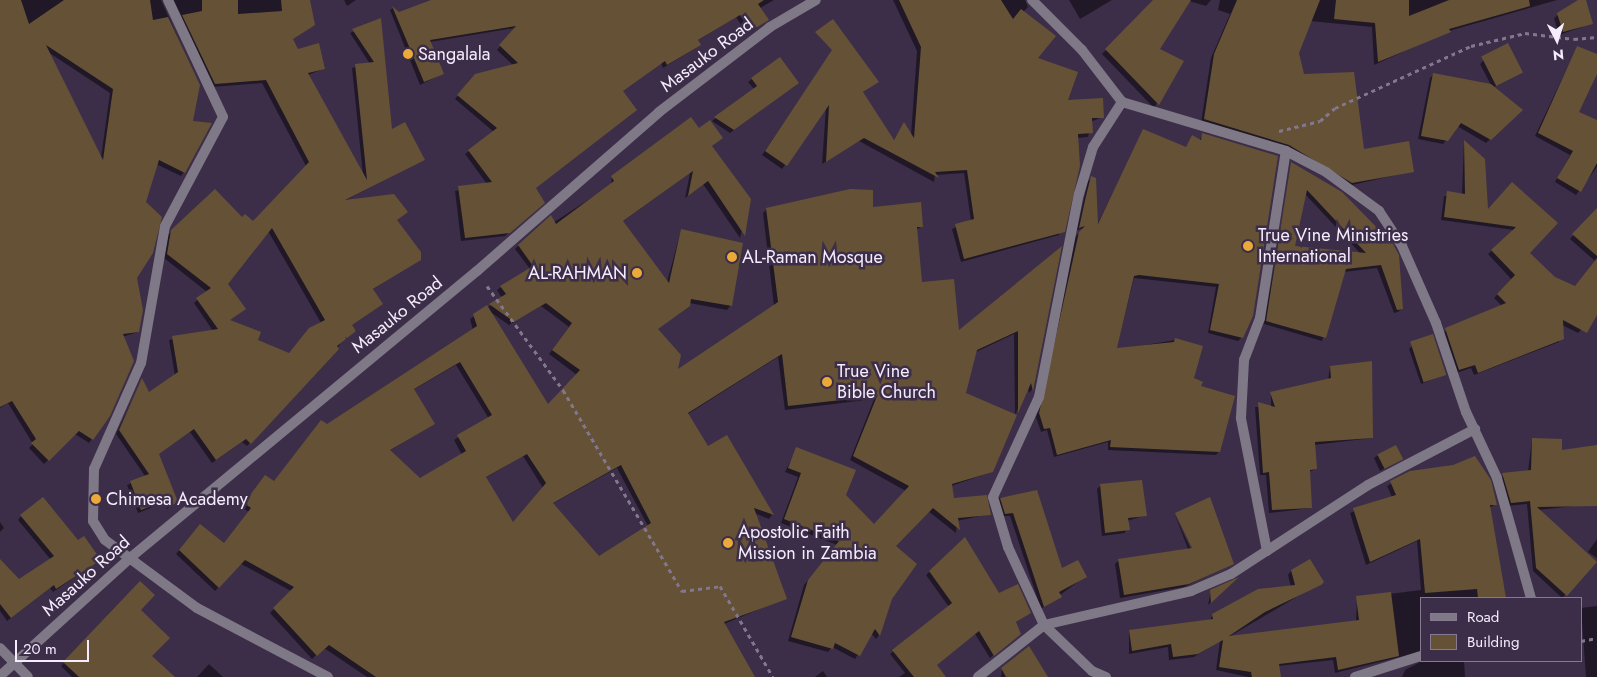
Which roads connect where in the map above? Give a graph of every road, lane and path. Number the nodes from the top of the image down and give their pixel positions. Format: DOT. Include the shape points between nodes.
graph roads {
  1 [pos="168,0"];
  2 [pos="816,0"];
  3 [pos="1032,0"];
  4 [pos="1597,37"];
  5 [pos="1122,102"];
  6 [pos="1259,142"];
  7 [pos="1286,150"];
  8 [pos="477,271"];
  9 [pos="1475,429"];
  10 [pos="1267,551"];
  11 [pos="130,558"];
  12 [pos="1531,597"];
  13 [pos="1044,625"];
  14 [pos="1597,638"];
  15 [pos="1582,641"];
  16 [pos="0,648"];
  17 [pos="1420,656"];
  18 [pos="7,669"];
  19 [pos="28,677"];
  20 [pos="328,677"];
  21 [pos="773,677"];
  22 [pos="978,677"];
  23 [pos="1106,677"];
  24 [pos="1355,677"];
  1 -- 11 [label="street" via="194,62 223,112 165,226 141,363 94,469 93,521 105,540"];
  2 -- 8 [label="street, Masauko Road" via="770,27 659,112"];
  3 -- 5 [label="street" via="1082,50"];
  4 -- 6 [label="path" via="1574,39 1525,33 1471,46 1335,108 1320,121 1284,128"];
  5 -- 6 [label="street"];
  5 -- 13 [label="street" via="1093,147 1079,194 1039,397 993,497 1008,547"];
  6 -- 7 [label="street"];
  7 -- 9 [label="street" via="1326,172 1379,211 1402,246 1436,323"];
  7 -- 10 [label="street" via="1260,318 1244,360 1241,418"];
  8 -- 11 [label="street, Masauko Road"];
  8 -- 21 [label="path" via="563,390 682,592 720,586"];
  9 -- 10 [label="street" via="1368,485"];
  9 -- 12 [label="street" via="1497,478"];
  10 -- 13 [label="street" via="1191,591"];
  11 -- 18 [label="street, Masauko Road"];
  11 -- 20 [label="street" via="231,630"];
  13 -- 22 [label="street"];
  13 -- 23 [label="street" via="1092,671"];
  14 -- 15 [label="path"];
  16 -- 18 [label="street"];
  17 -- 24 [label="street"];
  18 -- 19 [label="street"];
}
